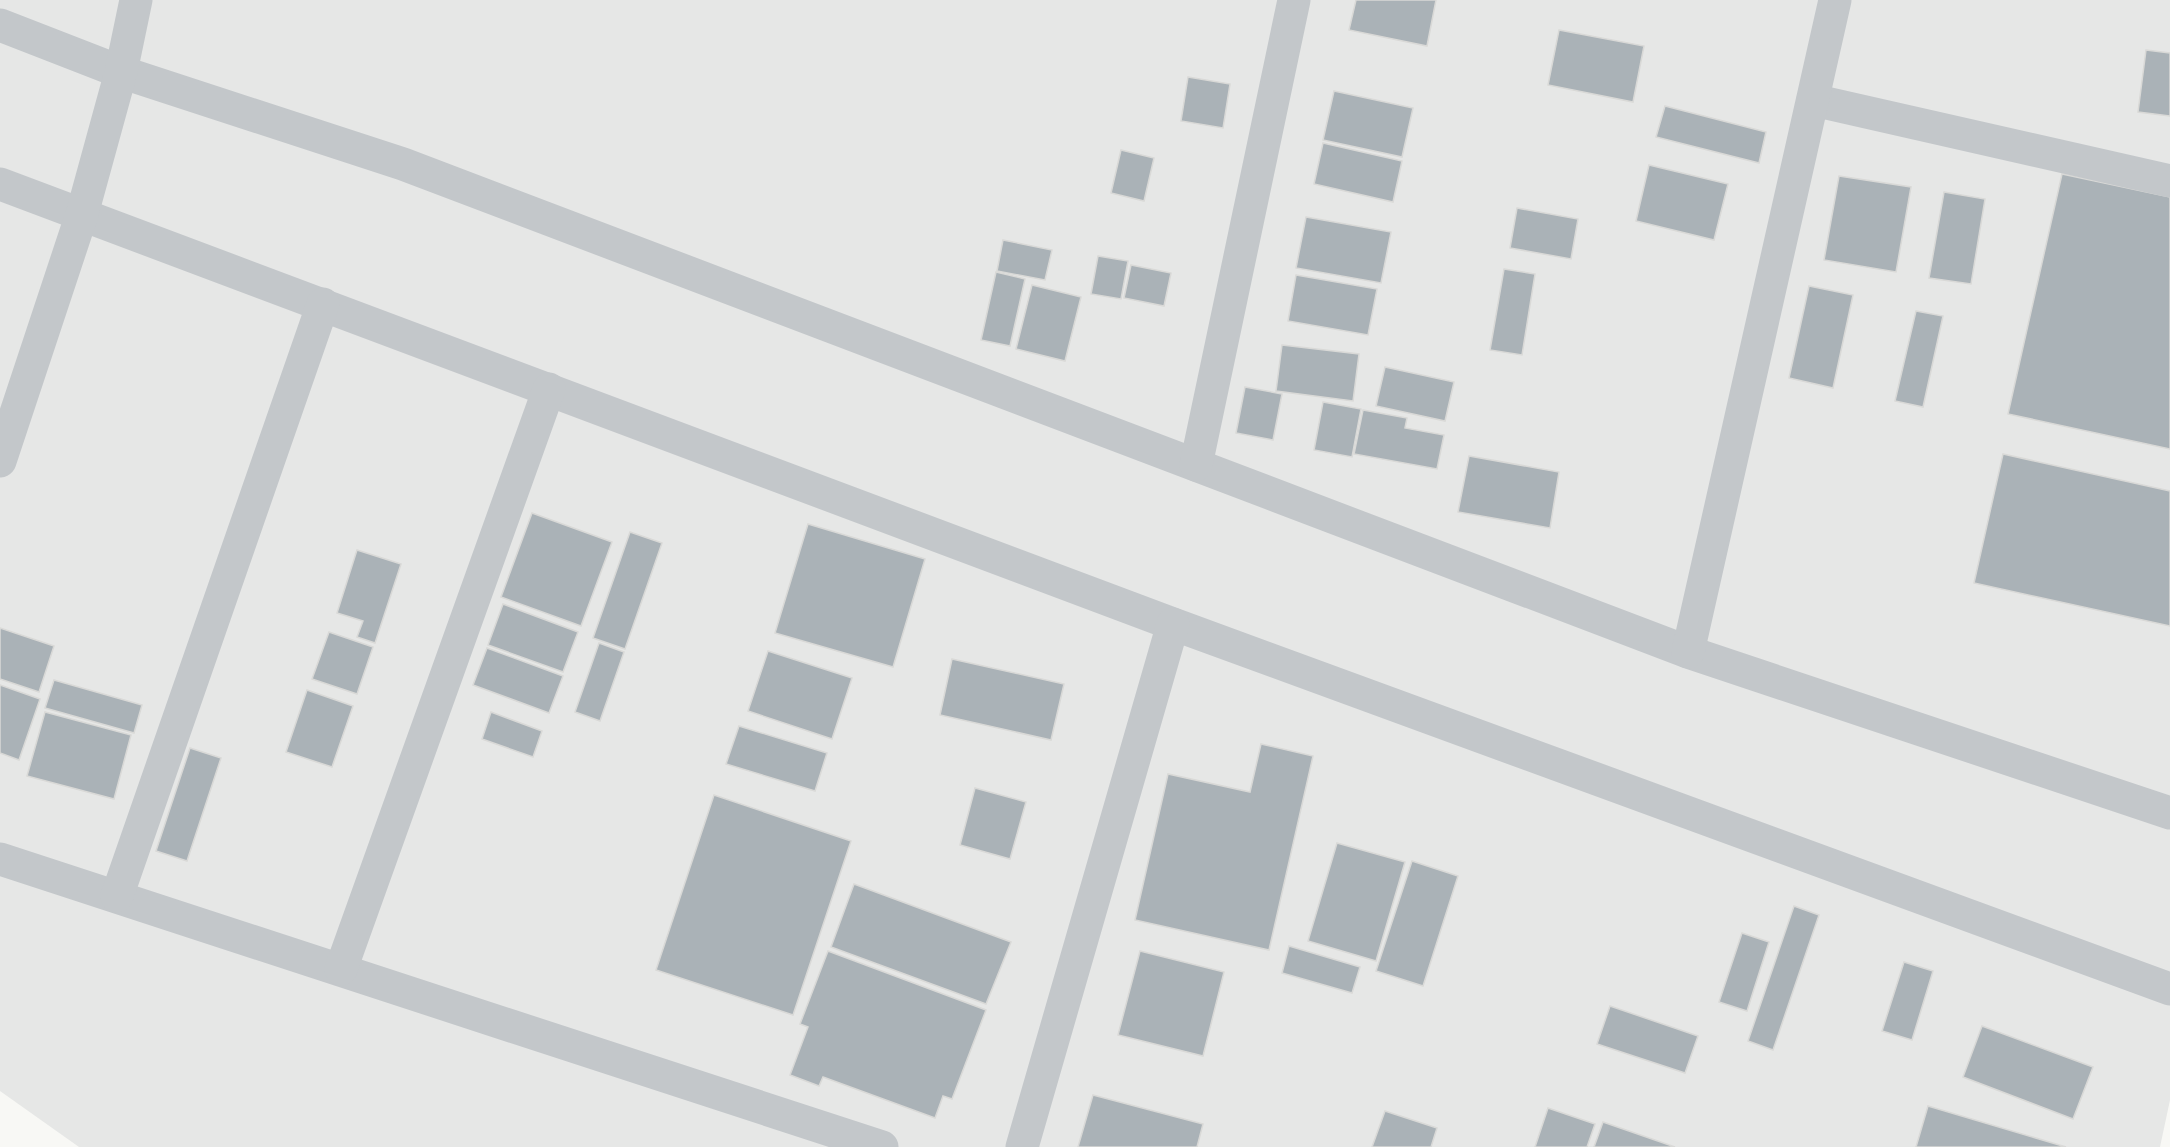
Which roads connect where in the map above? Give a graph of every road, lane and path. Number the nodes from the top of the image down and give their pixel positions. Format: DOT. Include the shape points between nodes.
graph roads {
  1 [pos="136,0"];
  2 [pos="1294,0"];
  3 [pos="1835,0"];
  4 [pos="0,25"];
  5 [pos="121,72"];
  6 [pos="1813,100"];
  7 [pos="2170,181"];
  8 [pos="0,184"];
  9 [pos="82,214"];
  10 [pos="323,304"];
  11 [pos="549,389"];
  12 [pos="0,461"];
  13 [pos="1196,465"];
  14 [pos="1173,624"];
  15 [pos="1688,652"];
  16 [pos="2170,813"];
  17 [pos="0,858"];
  18 [pos="117,896"];
  19 [pos="341,969"];
  20 [pos="2170,988"];
  21 [pos="882,1147"];
  22 [pos="1022,1147"];
  1 -- 5 [label="street"];
  2 -- 13 [label="street"];
  3 -- 6 [label="street"];
  4 -- 5 [label="street"];
  5 -- 9 [label="street"];
  5 -- 13 [label="street" via="402,164"];
  6 -- 7 [label="street"];
  6 -- 15 [label="street"];
  8 -- 9 [label="street"];
  9 -- 10 [label="street"];
  9 -- 12 [label="street"];
  10 -- 11 [label="street"];
  10 -- 18 [label="street"];
  11 -- 14 [label="street"];
  11 -- 19 [label="street"];
  13 -- 15 [label="street"];
  14 -- 20 [label="street"];
  14 -- 22 [label="street"];
  15 -- 16 [label="street"];
  17 -- 18 [label="street"];
  18 -- 19 [label="street"];
  19 -- 21 [label="street"];
}
